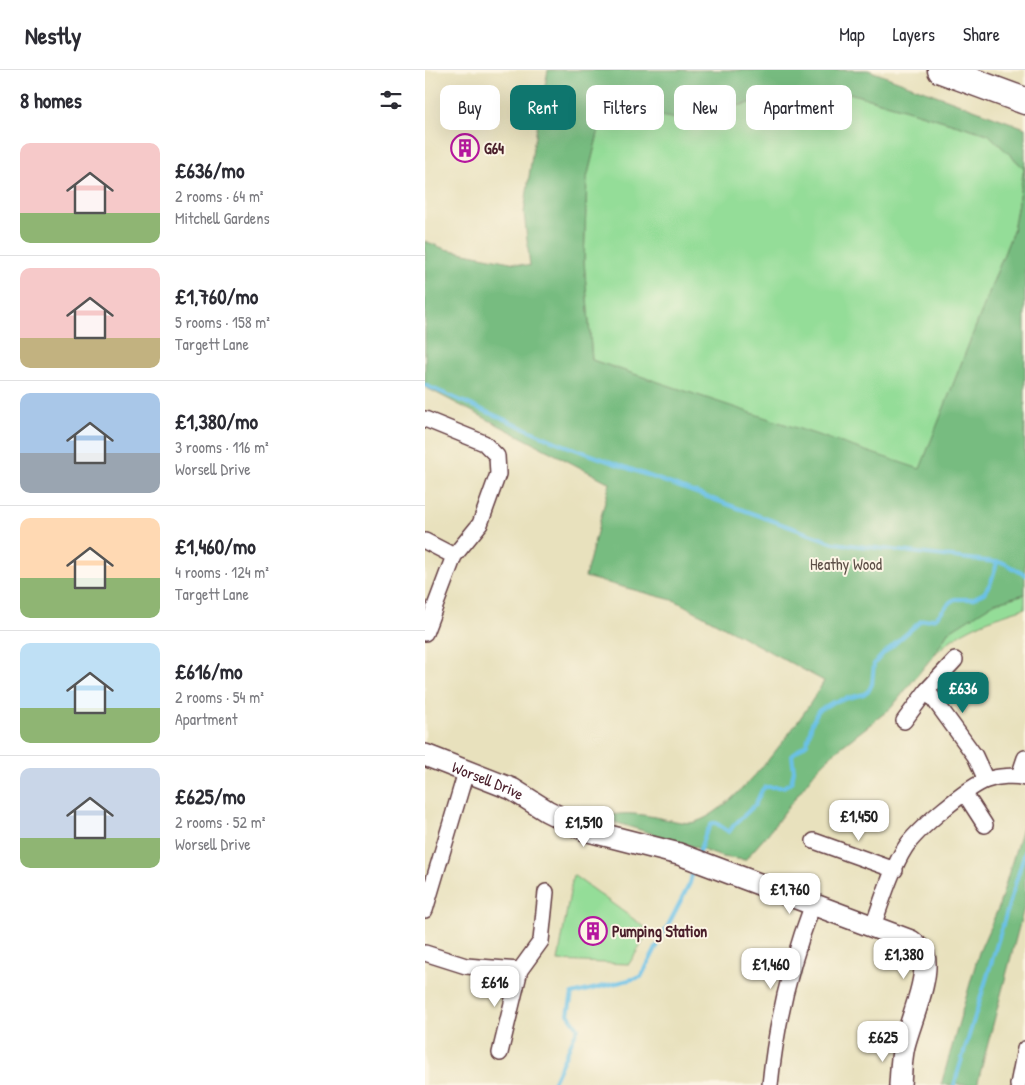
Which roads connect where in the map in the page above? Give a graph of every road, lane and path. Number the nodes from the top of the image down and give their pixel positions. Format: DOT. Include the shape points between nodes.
graph roads {
  1 [pos="941,70"];
  2 [pos="1025,102"];
  3 [pos="425,419"];
  4 [pos="425,541"];
  5 [pos="454,556"];
  6 [pos="425,633"];
  7 [pos="955,660"];
  8 [pos="927,690"];
  9 [pos="904,721"];
  10 [pos="425,755"];
  11 [pos="1025,758"];
  12 [pos="466,772"];
  13 [pos="1022,777"];
  14 [pos="986,780"];
  15 [pos="965,794"];
  16 [pos="985,825"];
  17 [pos="814,841"];
  18 [pos="895,870"];
  19 [pos="546,892"];
  20 [pos="813,904"];
  21 [pos="425,910"];
  22 [pos="873,926"];
  23 [pos="425,953"];
  24 [pos="520,970"];
  25 [pos="1025,1049"];
  26 [pos="500,1053"];
  27 [pos="770,1085"];
  28 [pos="900,1085"];
  29 [pos="1017,1085"];
  1 -- 2 [label="highway"];
  3 -- 5 [label="street" via="484,442 497,456 498,474 480,524"];
  4 -- 5 [label="street"];
  5 -- 6 [label="street"];
  7 -- 8 [label="street"];
  8 -- 9 [label="street"];
  8 -- 14 [label="street" via="975,756"];
  10 -- 12 [label="street, Worsell Drive"];
  11 -- 13 [label="street"];
  12 -- 20 [label="street, Worsell Drive" via="512,789 585,830 679,854"];
  12 -- 21 [label="street"];
  13 -- 14 [label="street"];
  14 -- 15 [label="street"];
  15 -- 16 [label="street"];
  15 -- 18 [label="street" via="916,834"];
  17 -- 18 [label="street"];
  18 -- 22 [label="street"];
  19 -- 24 [label="street" via="541,941"];
  20 -- 22 [label="street, Worsell Drive"];
  20 -- 27 [label="street" via="784,1000"];
  22 -- 28 [label="street, Worsell Drive" via="911,941 924,952 923,980 895,1044 901,1058"];
  23 -- 24 [label="street" via="466,966"];
  24 -- 26 [label="street"];
  25 -- 29 [label="street"];
}
